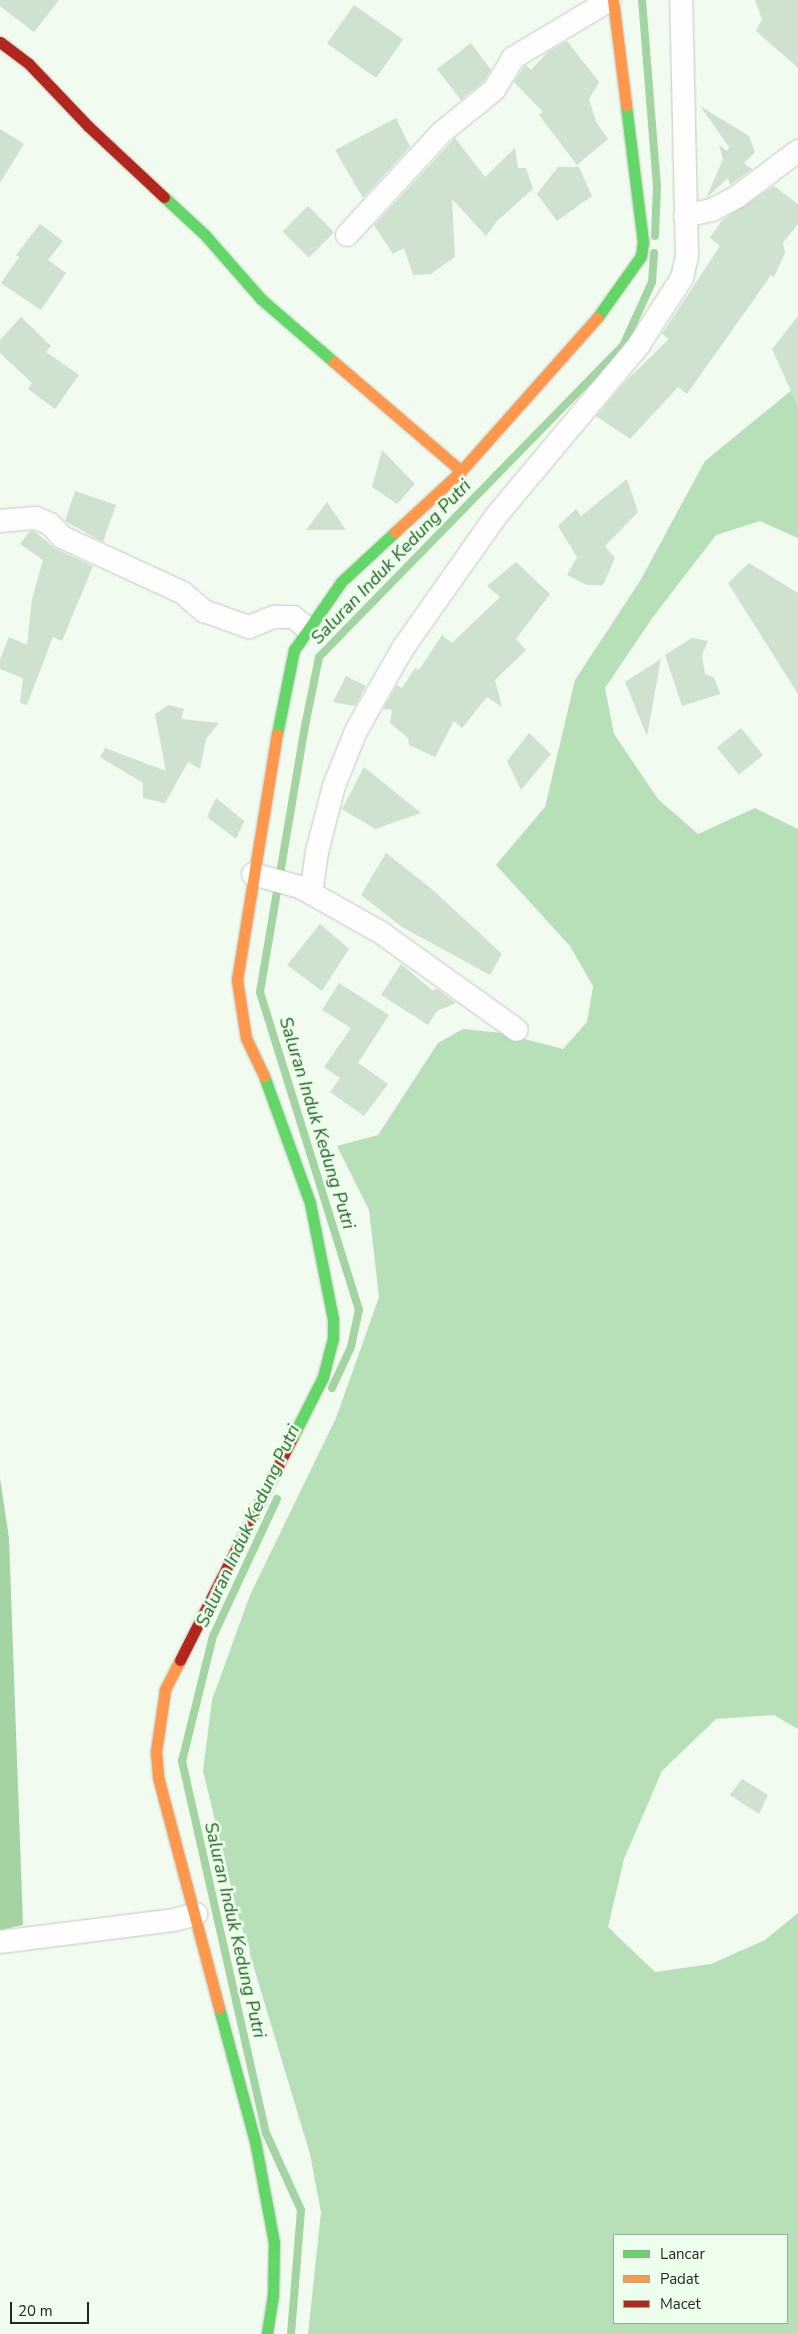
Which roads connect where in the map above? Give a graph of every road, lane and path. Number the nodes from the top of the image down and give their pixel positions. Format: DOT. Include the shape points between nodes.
graph roads {
  1 [pos="612,0"];
  2 [pos="681,0"];
  3 [pos="0,42"];
  4 [pos="798,151"];
  5 [pos="685,216"];
  6 [pos="347,235"];
  7 [pos="461,471"];
  8 [pos="0,521"];
  9 [pos="308,628"];
  10 [pos="258,875"];
  11 [pos="306,890"];
  12 [pos="517,1030"];
  13 [pos="196,1914"];
  14 [pos="0,1942"];
  15 [pos="267,2334"];
  1 -- 6 [label="street" via="513,58 494,90 441,133"];
  1 -- 7 [label="street" via="643,242 642,256 608,305"];
  2 -- 5 [label="street"];
  3 -- 7 [label="street" via="29,64 88,126 205,235 261,299"];
  4 -- 5 [label="street" via="738,196 712,210"];
  5 -- 11 [label="street" via="687,256 682,278 669,300 638,346 496,516 403,648 356,731 334,786"];
  7 -- 9 [label="street" via="341,582"];
  8 -- 9 [label="street" via="36,518 50,524 62,537 183,593 204,611 249,627 274,617 293,617"];
  9 -- 10 [label="street" via="292,658"];
  10 -- 11 [label="street"];
  10 -- 13 [label="street" via="237,980 240,1012 246,1038 266,1080 310,1204 331,1309 333,1338 323,1377 165,1690 156,1752 158,1777"];
  11 -- 12 [label="street" via="380,932"];
  13 -- 14 [label="street" via="146,1924"];
  13 -- 15 [label="street" via="229,2054 254,2141 274,2243"];
}
